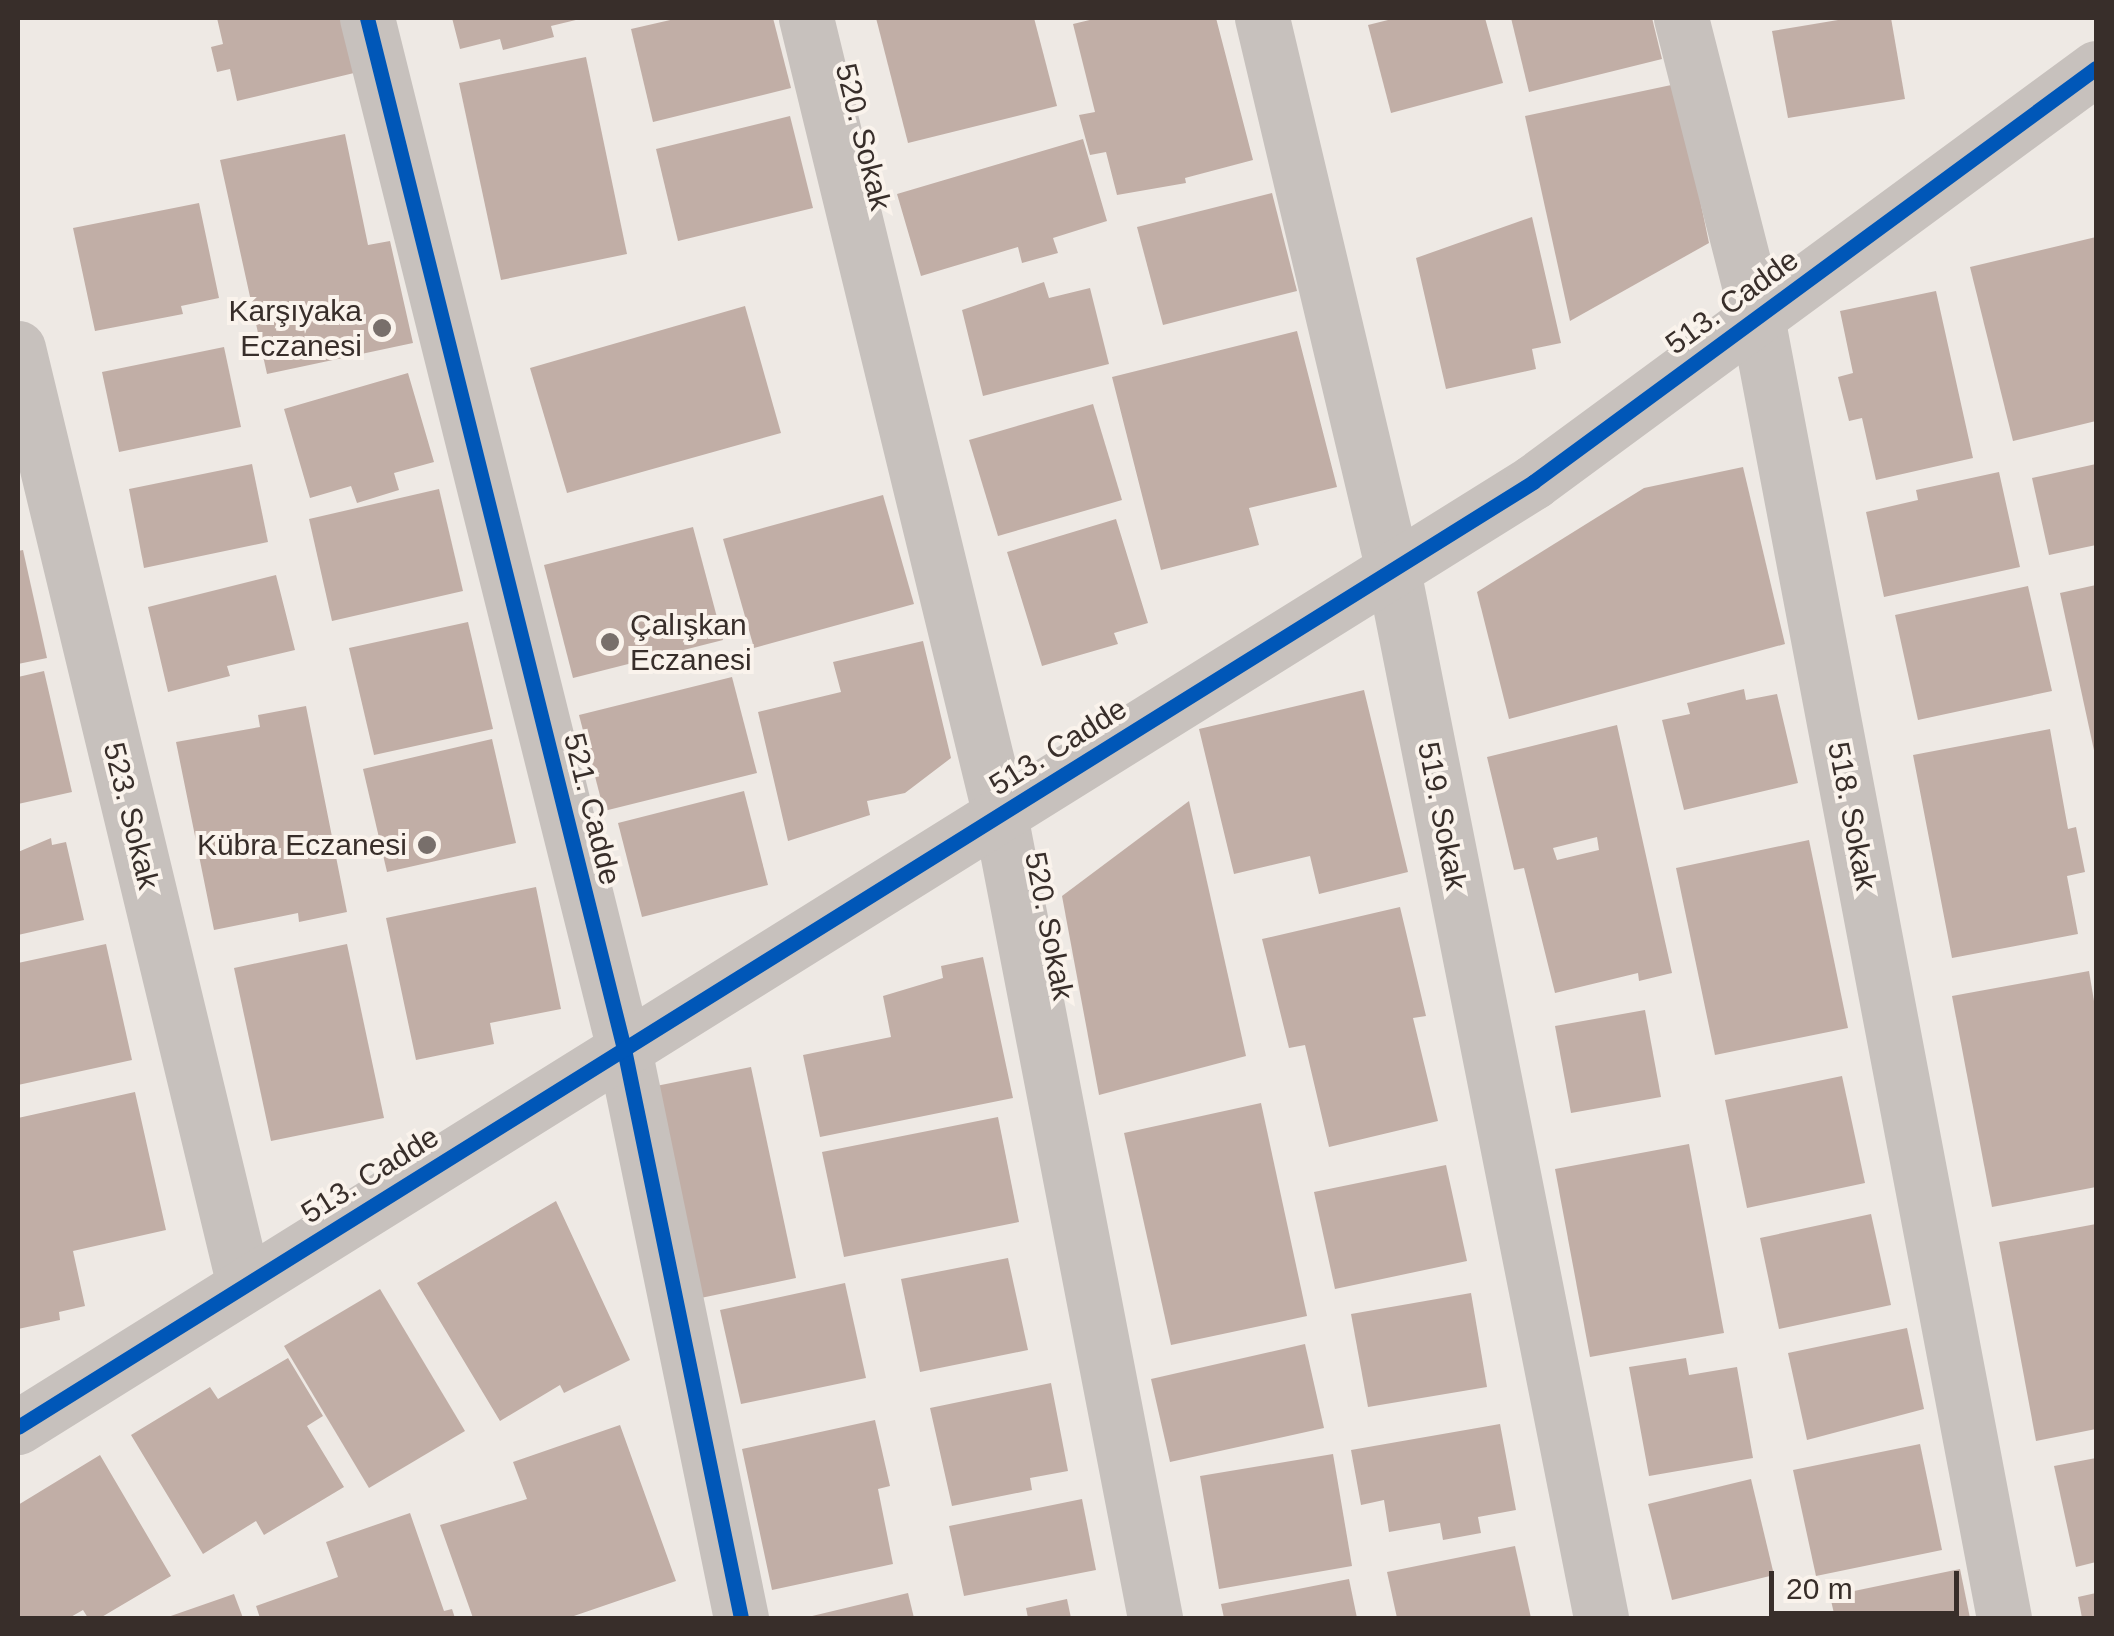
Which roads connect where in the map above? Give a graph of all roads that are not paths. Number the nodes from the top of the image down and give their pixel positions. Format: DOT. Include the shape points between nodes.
graph roads {
  1 [pos="367,18"];
  2 [pos="806,18"];
  3 [pos="1262,18"];
  4 [pos="1681,18"];
  5 [pos="2096,68"];
  6 [pos="1757,317"];
  7 [pos="18,348"];
  8 [pos="1393,570"];
  9 [pos="1000,815"];
  10 [pos="624,1049"];
  11 [pos="244,1285"];
  12 [pos="18,1427"];
  13 [pos="741,1618"];
  14 [pos="1155,1618"];
  15 [pos="1600,1618"];
  16 [pos="2004,1618"];
  1 -- 10 [label="street, 521. Cadde"];
  2 -- 9 [label="street, 520. Sokak"];
  3 -- 8 [label="street, 519. Sokak"];
  4 -- 6 [label="street, 518. Sokak"];
  5 -- 6 [label="street, 513. Cadde"];
  6 -- 8 [label="street, 513. Cadde" via="1533,482"];
  6 -- 16 [label="street, 518. Sokak"];
  7 -- 11 [label="street, 523. Sokak"];
  8 -- 9 [label="street, 513. Cadde"];
  8 -- 15 [label="street, 519. Sokak"];
  9 -- 10 [label="street, 513. Cadde"];
  9 -- 14 [label="street, 520. Sokak"];
  10 -- 11 [label="street, 513. Cadde"];
  10 -- 13 [label="street, 521. Cadde"];
  11 -- 12 [label="street, 513. Cadde"];
}
